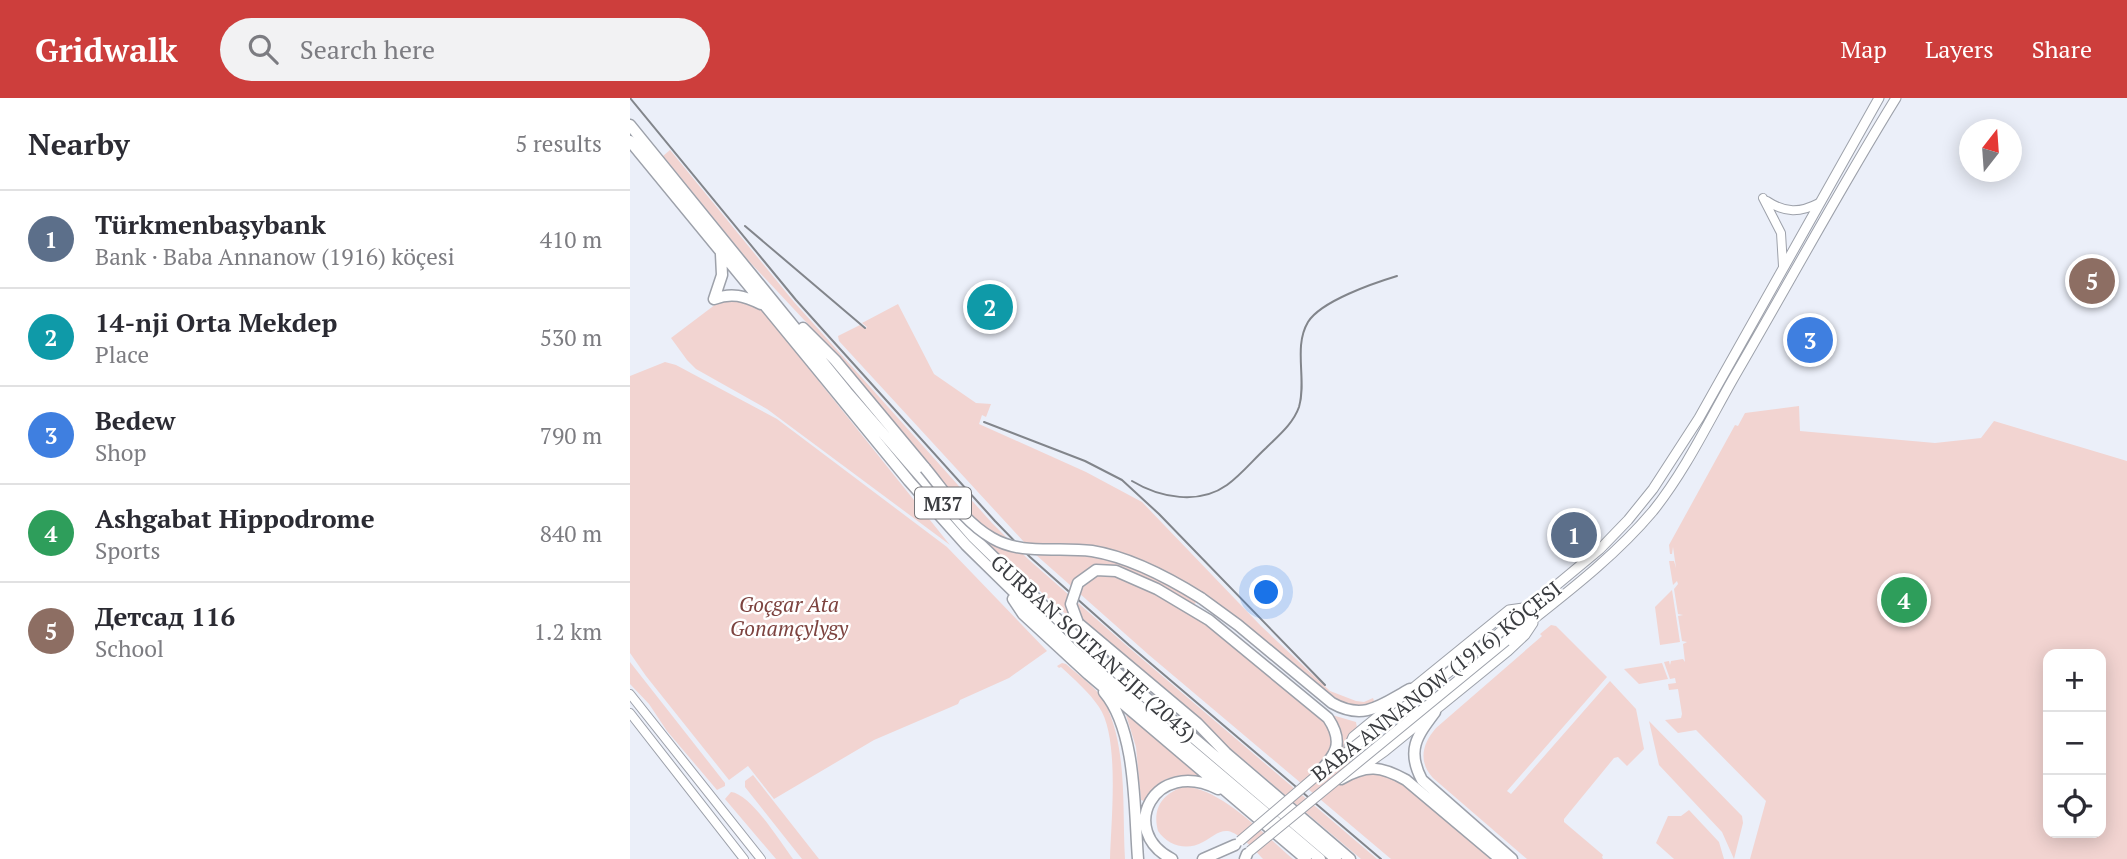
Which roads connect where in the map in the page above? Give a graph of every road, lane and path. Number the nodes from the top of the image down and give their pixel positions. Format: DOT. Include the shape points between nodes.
graph roads {
  1 [pos="1879,98"];
  2 [pos="1896,98"];
  3 [pos="630,125"];
  4 [pos="630,141"];
  5 [pos="1819,203"];
  6 [pos="719,248"];
  7 [pos="1783,266"];
  8 [pos="759,284"];
  9 [pos="765,305"];
  10 [pos="1005,585"];
  11 [pos="1531,607"];
  12 [pos="1538,615"];
  13 [pos="1088,674"];
  14 [pos="1410,689"];
  15 [pos="630,694"];
  16 [pos="1435,712"];
  17 [pos="630,713"];
  18 [pos="1163,713"];
  19 [pos="1226,753"];
  20 [pos="1315,777"];
  21 [pos="1326,788"];
  22 [pos="1233,797"];
  23 [pos="1237,843"];
  24 [pos="1246,856"];
  25 [pos="1304,858"];
  26 [pos="744,859"];
  27 [pos="761,859"];
  28 [pos="1138,859"];
  29 [pos="1172,859"];
  30 [pos="1203,859"];
  31 [pos="1219,859"];
  32 [pos="1320,859"];
  33 [pos="1336,859"];
  34 [pos="1350,859"];
  35 [pos="1500,859"];
  36 [pos="1512,859"];
  1 -- 5 [label="main road, BABA ANNANOW (1916) KÖÇESI"];
  2 -- 12 [label="main road, BABA ANNANOW (1916) KÖÇESI" via="1663,497 1624,543"];
  3 -- 8 [label="highway, GURBAN SOLTAN EJE (2043) / M37"];
  4 -- 6 [label="highway, GURBAN SOLTAN EJE (2043) / M37"];
  5 -- 7 [label="main road, BABA ANNANOW (1916) KÖÇESI"];
  5 -- 7 [label="main road" via="1788,211 1763,198 1781,233"];
  6 -- 9 [label="highway, GURBAN SOLTAN EJE (2043) / M37"];
  6 -- 9 [label="highway" via="722,275 714,299 737,295"];
  7 -- 11 [label="main road, BABA ANNANOW (1916) KÖÇESI" via="1699,418 1653,489 1616,534"];
  8 -- 14 [label="highway, bridge" via="835,360 973,524 994,539 1030,550 1093,551 1164,578 1238,625 1343,710 1368,711"];
  8 -- 18 [label="highway, GURBAN SOLTAN EJE (2043) / M37" via="973,537 1055,618"];
  9 -- 10 [label="highway, GURBAN SOLTAN EJE (2043) / M37" via="909,481"];
  10 -- 13 [label="highway" via="1023,614"];
  10 -- 32 [label="highway, GURBAN SOLTAN EJE (2043) / M37" via="1072,649"];
  11 -- 14 [label="main road" via="1508,610"];
  11 -- 20 [label="main road, BABA ANNANOW (1916) KÖÇESI, bridge"];
  12 -- 16 [label="main road" via="1525,635"];
  12 -- 21 [label="main road, BABA ANNANOW (1916) KÖÇESI, bridge"];
  13 -- 22 [label="highway"];
  13 -- 28 [label="highway" via="1108,697 1124,728"];
  14 -- 16 [label="main road" via="1353,737 1349,746 1356,758 1371,761"];
  15 -- 27 [label="main road"];
  16 -- 36 [label="highway" via="1416,742 1416,768 1422,780"];
  17 -- 26 [label="main road"];
  18 -- 19 [label="highway"];
  18 -- 33 [label="highway, GURBAN SOLTAN EJE (2043) / M37"];
  19 -- 20 [label="highway, bridge" via="1078,623 1071,604 1086,575 1096,570 1116,571 1189,607 1328,718 1336,734 1334,756"];
  19 -- 34 [label="highway"];
  20 -- 23 [label="main road, BABA ANNANOW (1916) KÖÇESI, bridge"];
  21 -- 24 [label="main road, BABA ANNANOW (1916) KÖÇESI, bridge"];
  21 -- 35 [label="highway, bridge" via="1367,768 1390,771"];
  22 -- 25 [label="highway"];
  22 -- 29 [label="highway" via="1188,780 1159,791 1148,808 1146,825 1156,848"];
  23 -- 30 [label="highway"];
  23 -- 31 [label="main road, BABA ANNANOW (1916) KÖÇESI"];
}
